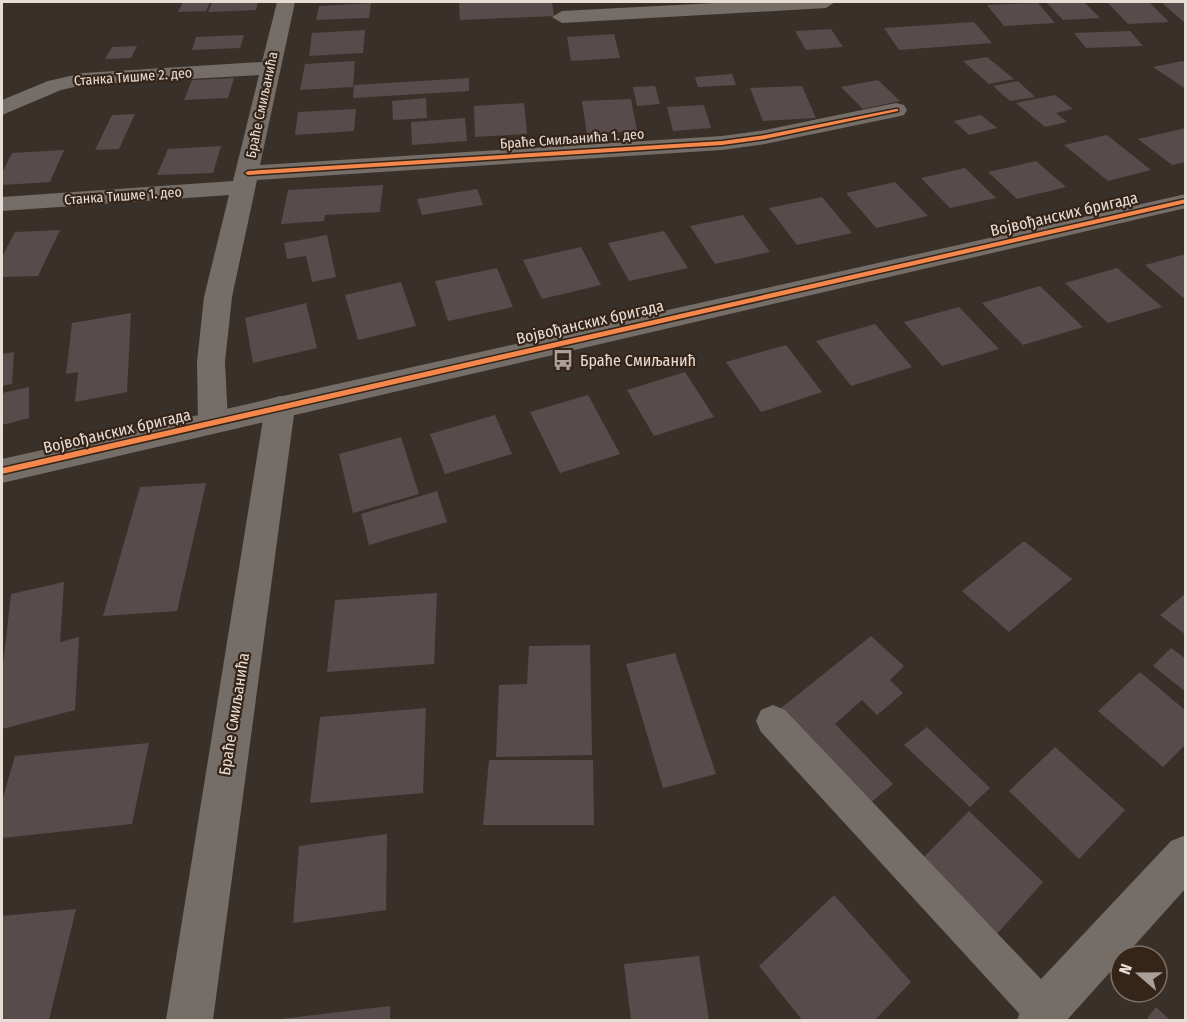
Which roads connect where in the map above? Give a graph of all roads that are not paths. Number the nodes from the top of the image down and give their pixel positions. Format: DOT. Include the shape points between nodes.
graph roads {
  1 [pos="286,2"];
  2 [pos="826,2"];
  3 [pos="562,17"];
  4 [pos="270,68"];
  5 [pos="2,108"];
  6 [pos="896,110"];
  7 [pos="246,180"];
  8 [pos="1185,201"];
  9 [pos="2,204"];
  10 [pos="280,407"];
  11 [pos="213,422"];
  12 [pos="2,471"];
  13 [pos="773,721"];
  14 [pos="1185,856"];
  15 [pos="1042,1016"];
  16 [pos="189,1020"];
  1 -- 4 [label="street, Браће Смиљанића"];
  2 -- 3 [label="street"];
  4 -- 5 [label="street, Станка Тишме 2. део" via="83,79 55,85"];
  4 -- 7 [label="street, Браће Смиљанића"];
  6 -- 7 [label="street, Браће Смиљанића 1. део" via="722,143"];
  7 -- 9 [label="street, Станка Тишме 1. део"];
  7 -- 11 [label="street, Браће Смиљанића" via="218,297 211,362"];
  8 -- 10 [label="street, Војвођанских бригада"];
  10 -- 11 [label="street, Војвођанских бригада"];
  10 -- 16 [label="street, Браће Смиљанића"];
  11 -- 12 [label="street, Војвођанских бригада"];
  13 -- 15 [label="lane"];
  14 -- 15 [label="street"];
}
